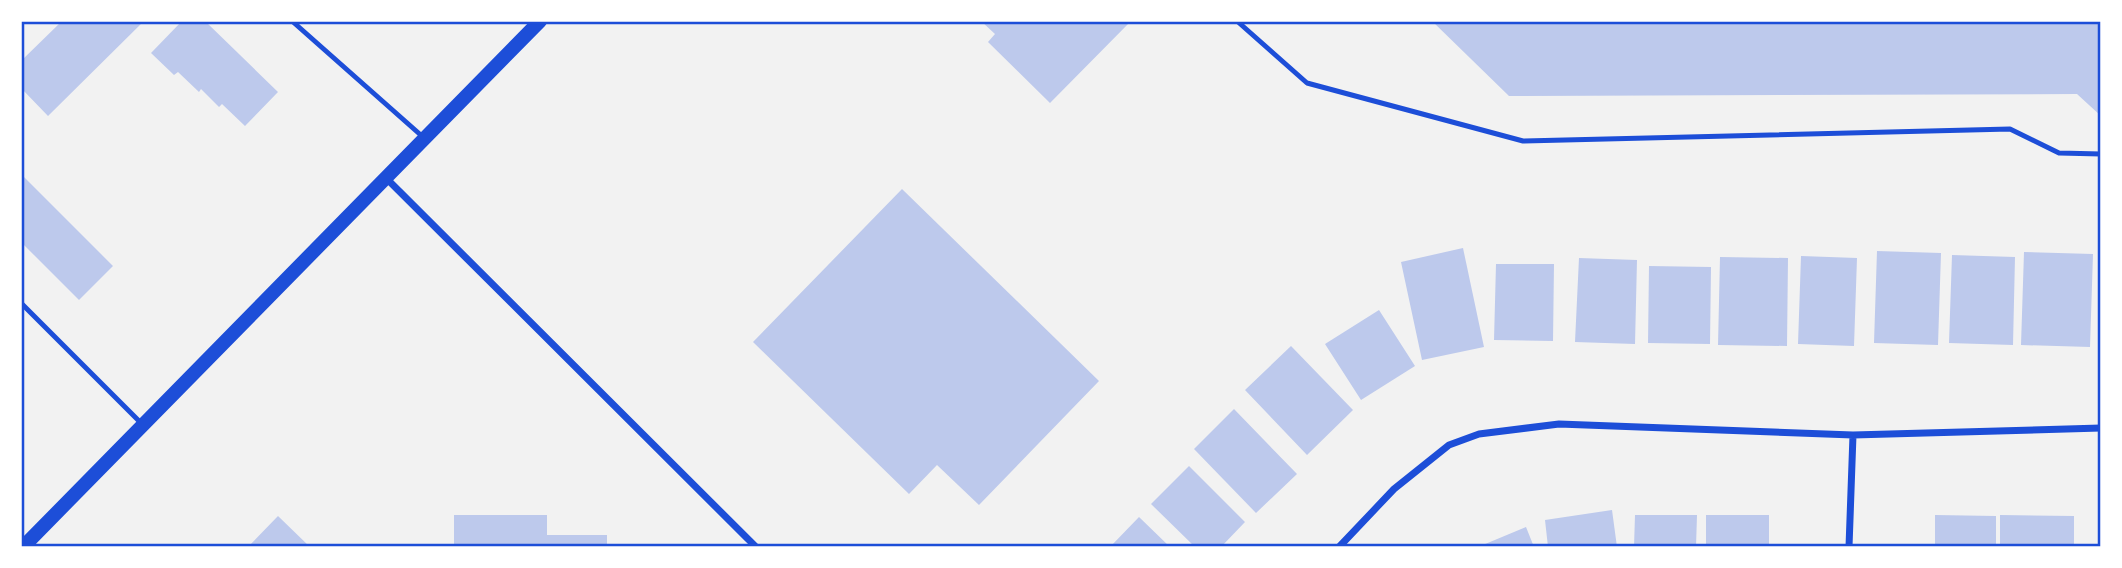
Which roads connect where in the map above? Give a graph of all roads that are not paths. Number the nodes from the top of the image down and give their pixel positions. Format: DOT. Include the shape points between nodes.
graph roads {
  1 [pos="292,21"];
  2 [pos="540,21"];
  3 [pos="1237,21"];
  4 [pos="425,139"];
  5 [pos="2101,153"];
  6 [pos="386,178"];
  7 [pos="21,303"];
  8 [pos="143,425"];
  9 [pos="2101,428"];
  10 [pos="1853,435"];
  11 [pos="23,547"];
  12 [pos="756,547"];
  13 [pos="1339,547"];
  14 [pos="1849,547"];
  1 -- 4 [label="lane"];
  2 -- 4 [label="main road"];
  3 -- 5 [label="lane" via="1307,83 1523,141 2010,129 2059,153"];
  4 -- 6 [label="main road"];
  6 -- 8 [label="main road"];
  6 -- 12 [label="street"];
  7 -- 8 [label="lane"];
  8 -- 11 [label="main road"];
  9 -- 10 [label="street"];
  10 -- 13 [label="street" via="1559,424 1479,434 1449,444 1394,489"];
  10 -- 14 [label="street"];
}
